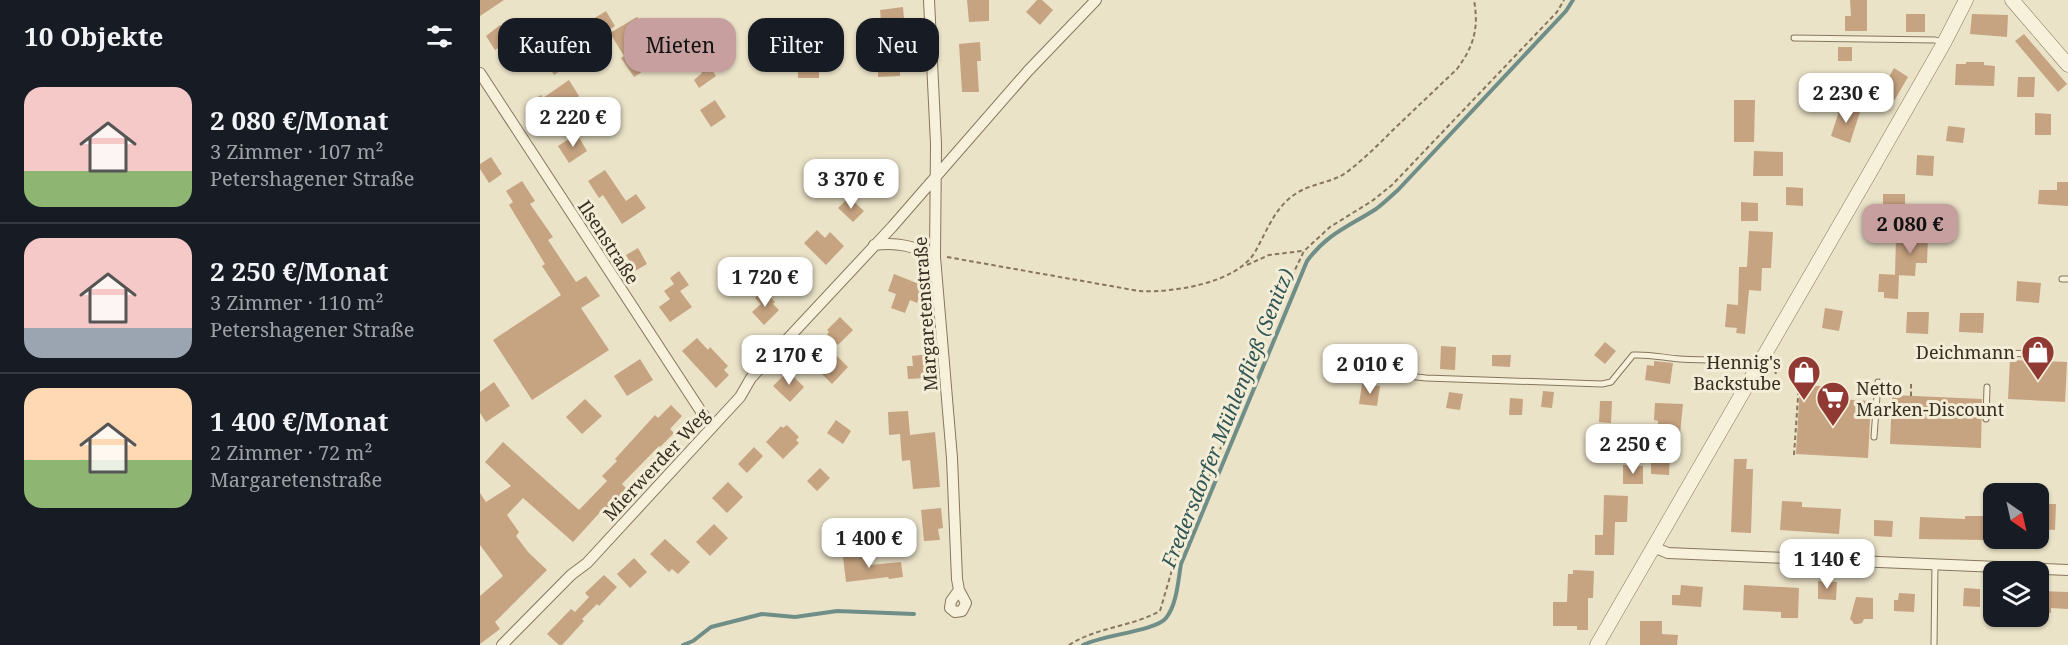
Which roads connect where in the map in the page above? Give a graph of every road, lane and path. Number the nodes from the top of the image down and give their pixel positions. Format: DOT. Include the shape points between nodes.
graph roads {
  1 [pos="928,0"];
  2 [pos="1096,0"];
  3 [pos="1474,0"];
  4 [pos="1564,0"];
  5 [pos="1966,0"];
  6 [pos="2012,0"];
  7 [pos="1794,38"];
  8 [pos="1944,43"];
  9 [pos="2068,65"];
  10 [pos="480,73"];
  11 [pos="936,177"];
  12 [pos="874,245"];
  13 [pos="1304,250"];
  14 [pos="935,257"];
  15 [pos="1245,266"];
  16 [pos="1999,353"];
  17 [pos="2038,354"];
  18 [pos="1755,371"];
  19 [pos="1390,374"];
  20 [pos="1806,378"];
  21 [pos="1878,382"];
  22 [pos="1911,383"];
  23 [pos="1987,387"];
  24 [pos="1911,396"];
  25 [pos="1986,419"];
  26 [pos="714,425"];
  27 [pos="1874,436"];
  28 [pos="1794,455"];
  29 [pos="1653,547"];
  30 [pos="1935,564"];
  31 [pos="2068,570"];
  32 [pos="959,590"];
  33 [pos="502,645"];
  34 [pos="1069,645"];
  35 [pos="1597,645"];
  36 [pos="1934,645"];
  1 -- 11 [label="street, Margaretenstraße"];
  2 -- 11 [label="street, Mierwerder Weg"];
  3 -- 15 [label="path" via="1475,33 1457,69 1346,173 1298,192 1285,202"];
  4 -- 13 [label="path" via="1557,12 1392,185 1330,227"];
  5 -- 8 [label="street"];
  6 -- 9 [label="street"];
  7 -- 8 [label="lane"];
  8 -- 18 [label="street"];
  10 -- 26 [label="street, Ilsenstraße" via="638,318"];
  11 -- 12 [label="street, Mierwerder Weg"];
  11 -- 14 [label="street, Margaretenstraße"];
  12 -- 14 [label="street" via="904,244"];
  12 -- 26 [label="street, Mierwerder Weg" via="751,378 740,397"];
  13 -- 15 [label="path" via="1269,255"];
  13 -- 34 [label="path" via="1174,563 1160,611"];
  14 -- 15 [label="path" via="1158,292 1209,282"];
  14 -- 32 [label="street, Margaretenstraße"];
  16 -- 17 [label="lane"];
  18 -- 19 [label="lane" via="1725,360 1642,354 1633,355 1611,382 1602,384"];
  18 -- 29 [label="street"];
  20 -- 28 [label="path" via="1806,385 1799,384"];
  21 -- 27 [label="lane"];
  22 -- 24 [label="path"];
  23 -- 25 [label="lane"];
  26 -- 33 [label="street, Mierwerder Weg" via="587,563 571,574"];
  29 -- 30 [label="street" via="1668,553"];
  29 -- 35 [label="street"];
  30 -- 31 [label="street"];
  30 -- 36 [label="lane"];
}
